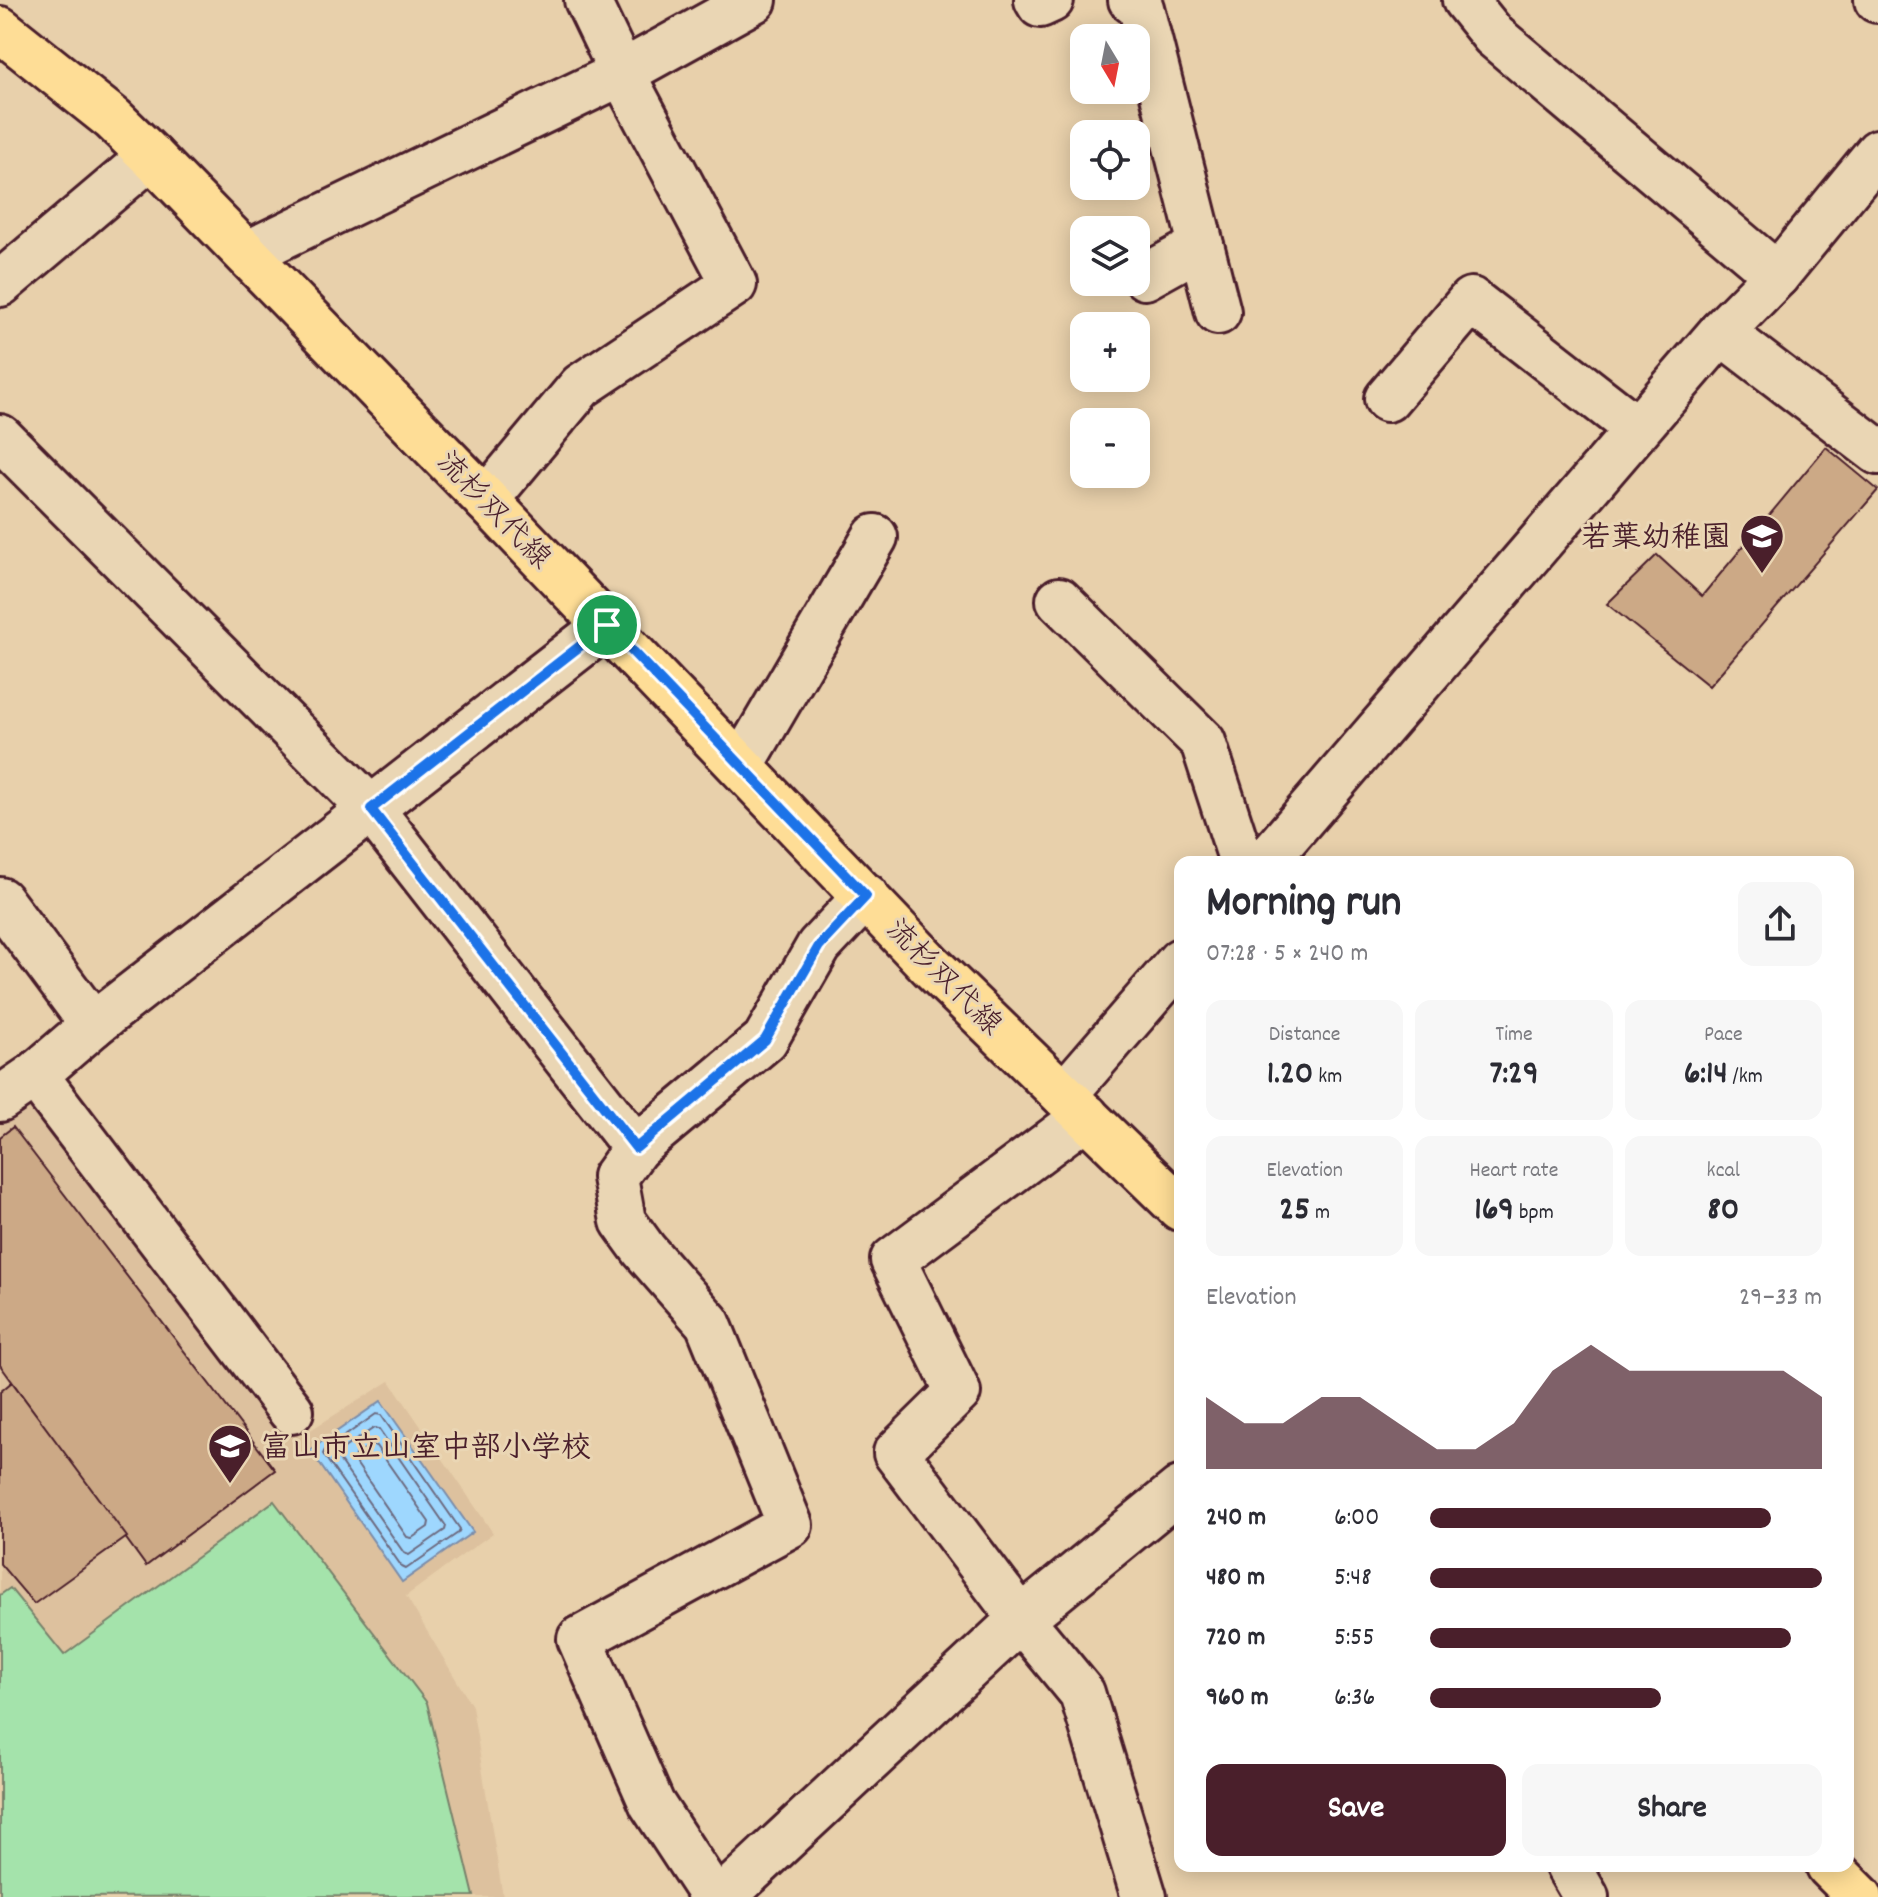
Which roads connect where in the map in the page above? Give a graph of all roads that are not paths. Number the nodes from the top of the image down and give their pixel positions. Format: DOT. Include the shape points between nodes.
graph roads {
  1 [pos="587,0"];
  2 [pos="754,0"];
  3 [pos="1037,0"];
  4 [pos="1051,0"];
  5 [pos="1131,0"];
  6 [pos="1465,0"];
  7 [pos="0,29"];
  8 [pos="622,73"];
  9 [pos="1878,152"];
  10 [pos="151,156"];
  11 [pos="1201,246"];
  12 [pos="248,253"];
  13 [pos="1150,274"];
  14 [pos="1777,275"];
  15 [pos="0,284"];
  16 [pos="1218,312"];
  17 [pos="1721,332"];
  18 [pos="1387,399"];
  19 [pos="1637,429"];
  20 [pos="0,437"];
  21 [pos="1878,452"];
  22 [pos="486,500"];
  23 [pos="875,537"];
  24 [pos="1059,600"];
  25 [pos="607,625"];
  26 [pos="741,766"];
  27 [pos="371,809"];
  28 [pos="1240,856"];
  29 [pos="1270,856"];
  30 [pos="866,896"];
  31 [pos="0,900"];
  32 [pos="1174,969"];
  33 [pos="93,1025"];
  34 [pos="18,1087"];
  35 [pos="1075,1106"];
  36 [pos="636,1148"];
  37 [pos="1174,1202"];
  38 [pos="291,1411"];
  39 [pos="1174,1494"];
  40 [pos="1021,1619"];
  41 [pos="1571,1872"];
  42 [pos="1835,1872"];
  43 [pos="713,1897"];
  44 [pos="723,1897"];
  45 [pos="1144,1897"];
  46 [pos="1586,1897"];
  47 [pos="1860,1897"];
  1 -- 8 [label="street"];
  2 -- 8 [label="street"];
  3 -- 4 [label="street" via="1040,5"];
  5 -- 11 [label="street" via="1141,8"];
  6 -- 14 [label="street" via="1494,36"];
  7 -- 10 [label="main road, 流杉双代線"];
  8 -- 12 [label="street"];
  8 -- 22 [label="street" via="734,284 581,386"];
  9 -- 14 [label="street"];
  10 -- 12 [label="main road, 流杉双代線"];
  10 -- 15 [label="street"];
  11 -- 13 [label="street"];
  11 -- 16 [label="street"];
  12 -- 22 [label="main road, 流杉双代線"];
  14 -- 17 [label="street"];
  17 -- 19 [label="street"];
  17 -- 21 [label="street"];
  18 -- 19 [label="street" via="1471,300"];
  19 -- 29 [label="street"];
  20 -- 27 [label="street"];
  22 -- 25 [label="main road, 流杉双代線"];
  23 -- 26 [label="street"];
  24 -- 28 [label="street" via="1203,742"];
  25 -- 26 [label="main road, 流杉双代線"];
  25 -- 27 [label="street"];
  26 -- 30 [label="main road, 流杉双代線"];
  27 -- 33 [label="street"];
  27 -- 36 [label="street"];
  30 -- 35 [label="main road, 流杉双代線"];
  30 -- 36 [label="street" via="819,946 765,1040"];
  31 -- 33 [label="street"];
  32 -- 35 [label="street"];
  33 -- 34 [label="street"];
  34 -- 38 [label="street"];
  35 -- 37 [label="main road, 流杉双代線"];
  35 -- 40 [label="street" via="893,1260 958,1392 896,1453"];
  36 -- 43 [label="street" via="615,1177 623,1221 708,1323 790,1525 580,1639 652,1804"];
  39 -- 40 [label="street"];
  40 -- 44 [label="street"];
  40 -- 45 [label="street" via="1082,1693"];
  41 -- 46 [label="street"];
  42 -- 47 [label="main road"];
}
